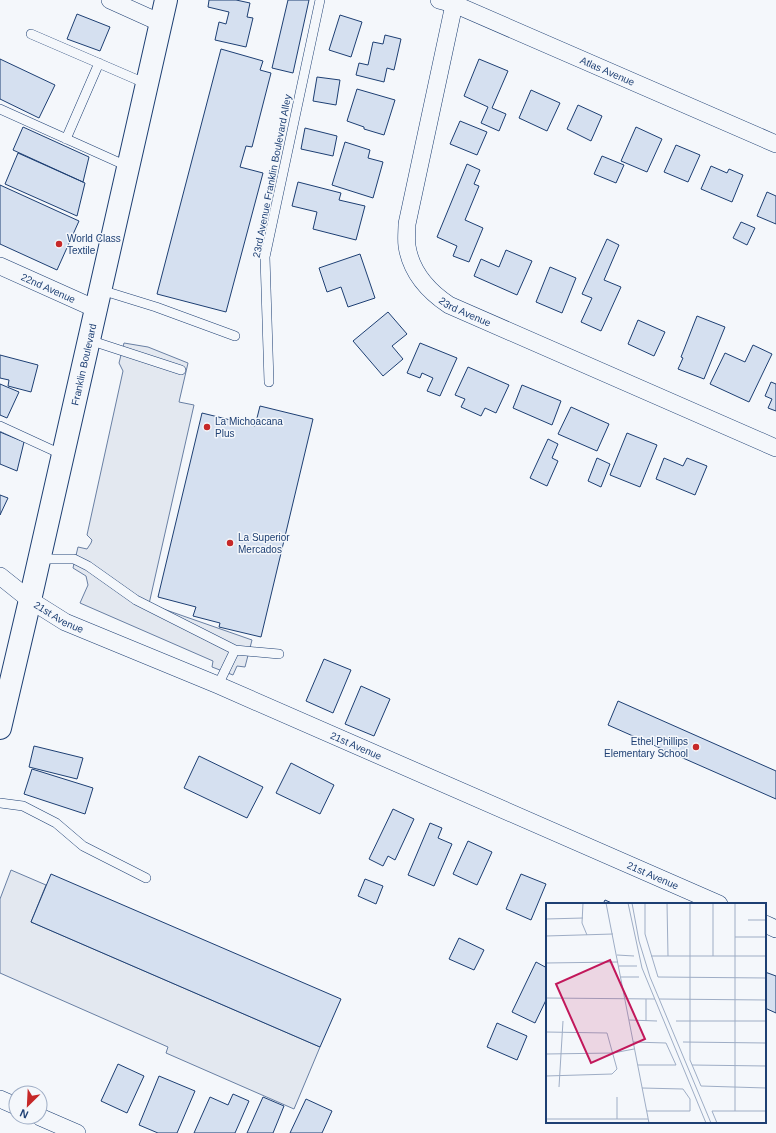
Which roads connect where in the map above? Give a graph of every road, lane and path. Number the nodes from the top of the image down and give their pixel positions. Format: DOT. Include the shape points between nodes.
graph roads {
  1 [pos="110,0"];
  2 [pos="166,0"];
  3 [pos="320,0"];
  4 [pos="449,1"];
  5 [pos="161,23"];
  6 [pos="31,34"];
  7 [pos="99,63"];
  8 [pos="147,84"];
  9 [pos="0,108"];
  10 [pos="66,139"];
  11 [pos="776,144"];
  12 [pos="129,167"];
  13 [pos="0,266"];
  14 [pos="98,300"];
  15 [pos="235,336"];
  16 [pos="89,340"];
  17 [pos="180,370"];
  18 [pos="269,382"];
  19 [pos="0,426"];
  20 [pos="776,448"];
  21 [pos="63,454"];
  22 [pos="40,559"];
  23 [pos="0,576"];
  24 [pos="30,600"];
  25 [pos="235,650"];
  26 [pos="279,654"];
  27 [pos="218,686"];
  28 [pos="0,728"];
  29 [pos="0,803"];
  30 [pos="146,878"];
  31 [pos="717,903"];
  32 [pos="766,924"];
  33 [pos="776,929"];
  34 [pos="48,1120"];
  35 [pos="77,1133"];
  1 -- 5 [label="street"];
  2 -- 5 [label="main road, Franklin Boulevard"];
  3 -- 18 [label="lane, 23rd Avenue Franklin Boulevard Alley" via="265,256"];
  4 -- 11 [label="street, Atlas Avenue"];
  4 -- 20 [label="street, 23rd Avenue" via="407,224 407,246 413,266 423,283 449,306"];
  5 -- 8 [label="main road, Franklin Boulevard"];
  6 -- 7 [label="lane"];
  7 -- 8 [label="lane"];
  7 -- 10 [label="lane"];
  8 -- 12 [label="main road, Franklin Boulevard"];
  9 -- 10 [label="lane"];
  10 -- 12 [label="lane"];
  12 -- 14 [label="main road, Franklin Boulevard"];
  13 -- 14 [label="street, 22nd Avenue"];
  14 -- 15 [label="lane" via="156,307"];
  14 -- 16 [label="main road, Franklin Boulevard"];
  16 -- 17 [label="lane"];
  16 -- 21 [label="main road, Franklin Boulevard"];
  19 -- 21 [label="lane"];
  21 -- 22 [label="main road, Franklin Boulevard"];
  22 -- 24 [label="main road, Franklin Boulevard"];
  22 -- 25 [label="lane" via="74,559 136,600"];
  23 -- 24 [label="street, 21st Avenue"];
  24 -- 27 [label="street, 21st Avenue" via="65,622"];
  24 -- 28 [label="main road, Franklin Boulevard"];
  25 -- 26 [label="lane"];
  25 -- 27 [label="lane"];
  27 -- 31 [label="street, 21st Avenue"];
  29 -- 30 [label="lane" via="23,806 56,823 83,846"];
  32 -- 33 [label="street"];
  34 -- 35 [label="street"];
}
